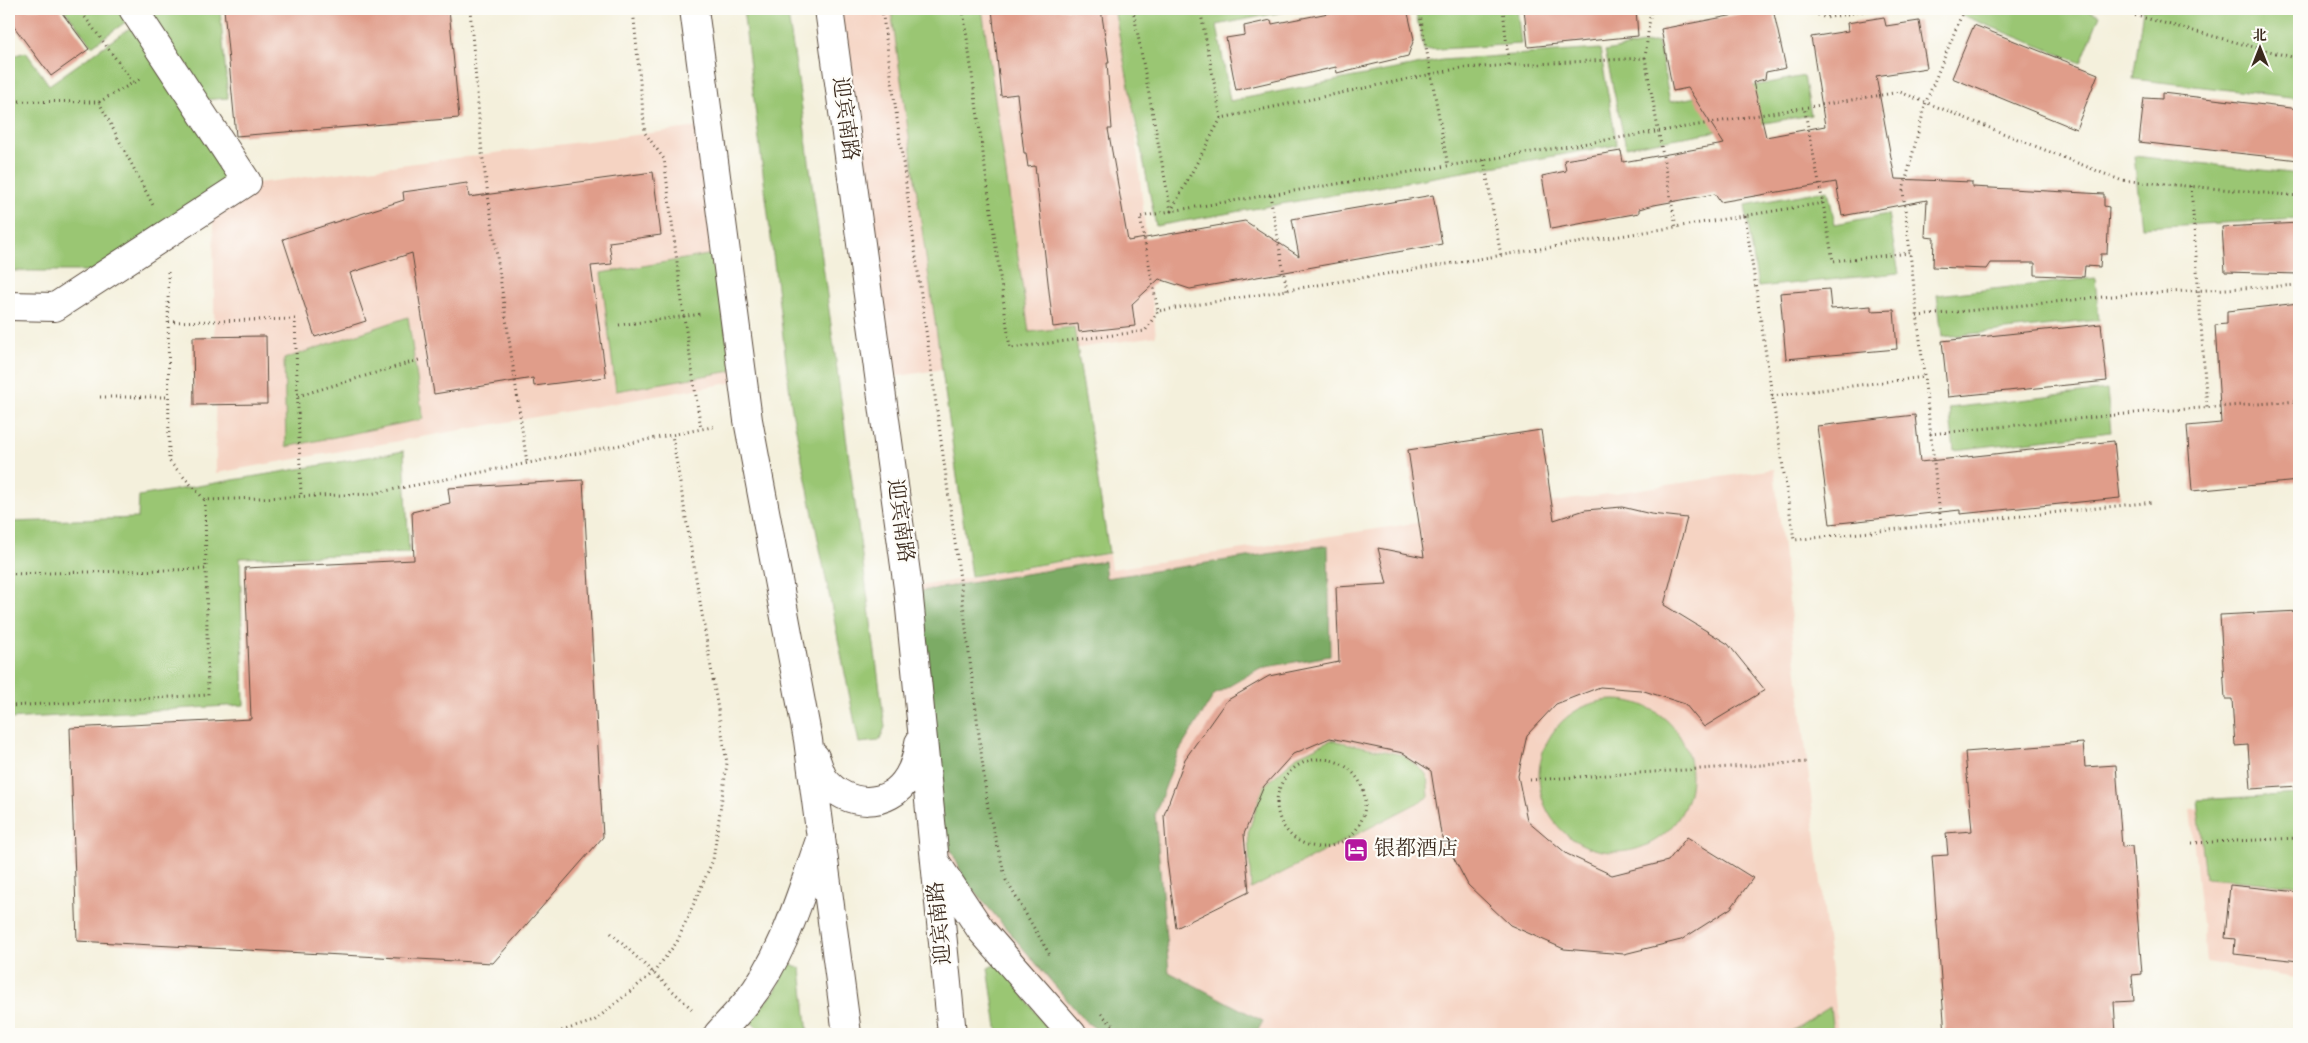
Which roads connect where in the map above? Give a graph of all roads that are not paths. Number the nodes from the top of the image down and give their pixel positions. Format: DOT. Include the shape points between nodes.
graph roads {
  1 [pos="133,9"];
  2 [pos="694,9"];
  3 [pos="829,9"];
  4 [pos="9,306"];
  5 [pos="922,728"];
  6 [pos="808,740"];
  7 [pos="821,836"];
  8 [pos="934,860"];
  9 [pos="718,1034"];
  10 [pos="847,1034"];
  11 [pos="952,1034"];
  12 [pos="1072,1034"];
  1 -- 4 [label="main road" via="247,182 55,307"];
  2 -- 6 [label="main road" via="748,420"];
  3 -- 5 [label="main road, 迎宾南路" via="908,588"];
  5 -- 6 [label="main road" via="916,762 908,778 879,800 859,802 840,795 823,778"];
  5 -- 8 [label="main road, 迎宾南路"];
  6 -- 7 [label="main road"];
  7 -- 9 [label="main road" via="773,960 747,1002"];
  7 -- 10 [label="main road"];
  8 -- 11 [label="main road, 迎宾南路"];
  8 -- 12 [label="main road" via="982,930"];
}
